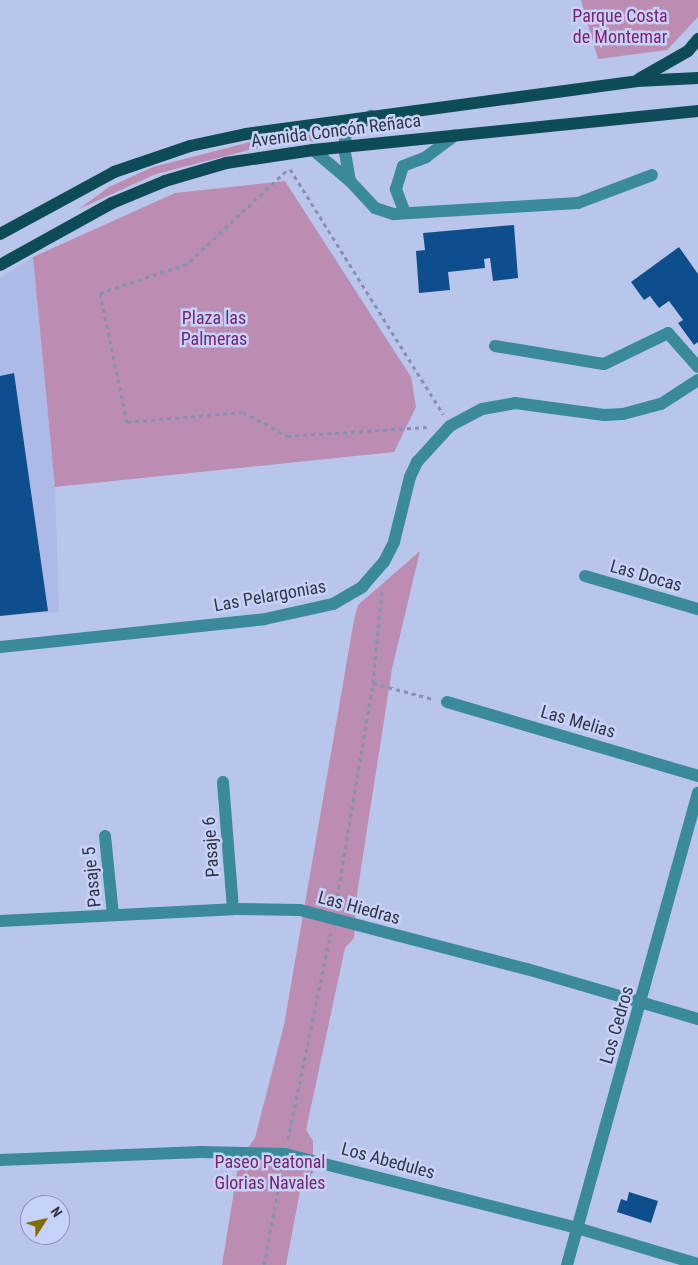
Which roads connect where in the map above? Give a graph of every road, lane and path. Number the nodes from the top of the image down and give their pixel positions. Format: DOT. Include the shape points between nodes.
graph roads {
  1 [pos="698,39"];
  2 [pos="698,78"];
  3 [pos="637,81"];
  4 [pos="698,111"];
  5 [pos="373,114"];
  6 [pos="455,134"];
  7 [pos="344,147"];
  8 [pos="313,150"];
  9 [pos="280,154"];
  10 [pos="289,168"];
  11 [pos="652,175"];
  12 [pos="350,181"];
  13 [pos="405,213"];
  14 [pos="0,234"];
  15 [pos="0,265"];
  16 [pos="495,346"];
  17 [pos="698,367"];
  18 [pos="698,380"];
  19 [pos="450,426"];
  20 [pos="585,576"];
  21 [pos="698,609"];
  22 [pos="0,647"];
  23 [pos="373,683"];
  24 [pos="447,702"];
  25 [pos="698,776"];
  26 [pos="223,782"];
  27 [pos="698,793"];
  28 [pos="105,836"];
  29 [pos="233,909"];
  30 [pos="113,915"];
  31 [pos="0,921"];
  32 [pos="642,1001"];
  33 [pos="698,1019"];
  34 [pos="0,1160"];
  35 [pos="577,1228"];
  36 [pos="698,1264"];
  37 [pos="566,1265"];
  1 -- 3 [label="main road" via="688,51"];
  2 -- 3 [label="main road, Avenida Concón Reñaca"];
  3 -- 5 [label="main road, Avenida Concón Reñaca"];
  4 -- 6 [label="main road, Avenida Concón Reñaca"];
  5 -- 7 [label="street" via="346,134"];
  5 -- 14 [label="main road, Avenida Concón Reñaca" via="246,134 152,158 114,172"];
  6 -- 7 [label="main road, Avenida Concón Reñaca"];
  6 -- 13 [label="street" via="426,157 403,166 396,189"];
  7 -- 8 [label="main road, Avenida Concón Reñaca"];
  7 -- 12 [label="street"];
  8 -- 9 [label="main road, Avenida Concón Reñaca"];
  8 -- 12 [label="street"];
  9 -- 10 [label="path"];
  9 -- 15 [label="main road, Avenida Concón Reñaca" via="226,164 165,182 112,203"];
  10 -- 19 [label="path"];
  10 -- 19 [label="path" via="187,264 100,293 127,422 243,412 287,436"];
  11 -- 13 [label="street" via="578,203"];
  12 -- 13 [label="street" via="375,208 394,214"];
  16 -- 17 [label="street" via="604,364 668,333"];
  18 -- 19 [label="street, Las Pelargonias" via="661,404 623,414 604,415 515,403 482,408"];
  19 -- 22 [label="street, Las Pelargonias" via="417,462 410,476 394,542 384,562 362,587 333,604 265,619"];
  20 -- 21 [label="street, Las Docas"];
  23 -- 24 [label="path"];
  24 -- 25 [label="street, Las Melias"];
  26 -- 29 [label="street, Pasaje 6"];
  27 -- 32 [label="street, Los Cedros"];
  28 -- 30 [label="street, Pasaje 5"];
  29 -- 30 [label="street, Las Hiedras"];
  29 -- 32 [label="street, Las Hiedras" via="300,910"];
  30 -- 31 [label="street, Las Hiedras"];
  32 -- 33 [label="street, Las Hiedras"];
  32 -- 35 [label="street, Los Cedros"];
  34 -- 35 [label="street, Los Abedules" via="201,1152 285,1154"];
  35 -- 36 [label="street, Los Abedules"];
  35 -- 37 [label="street, Los Cedros"];
}
